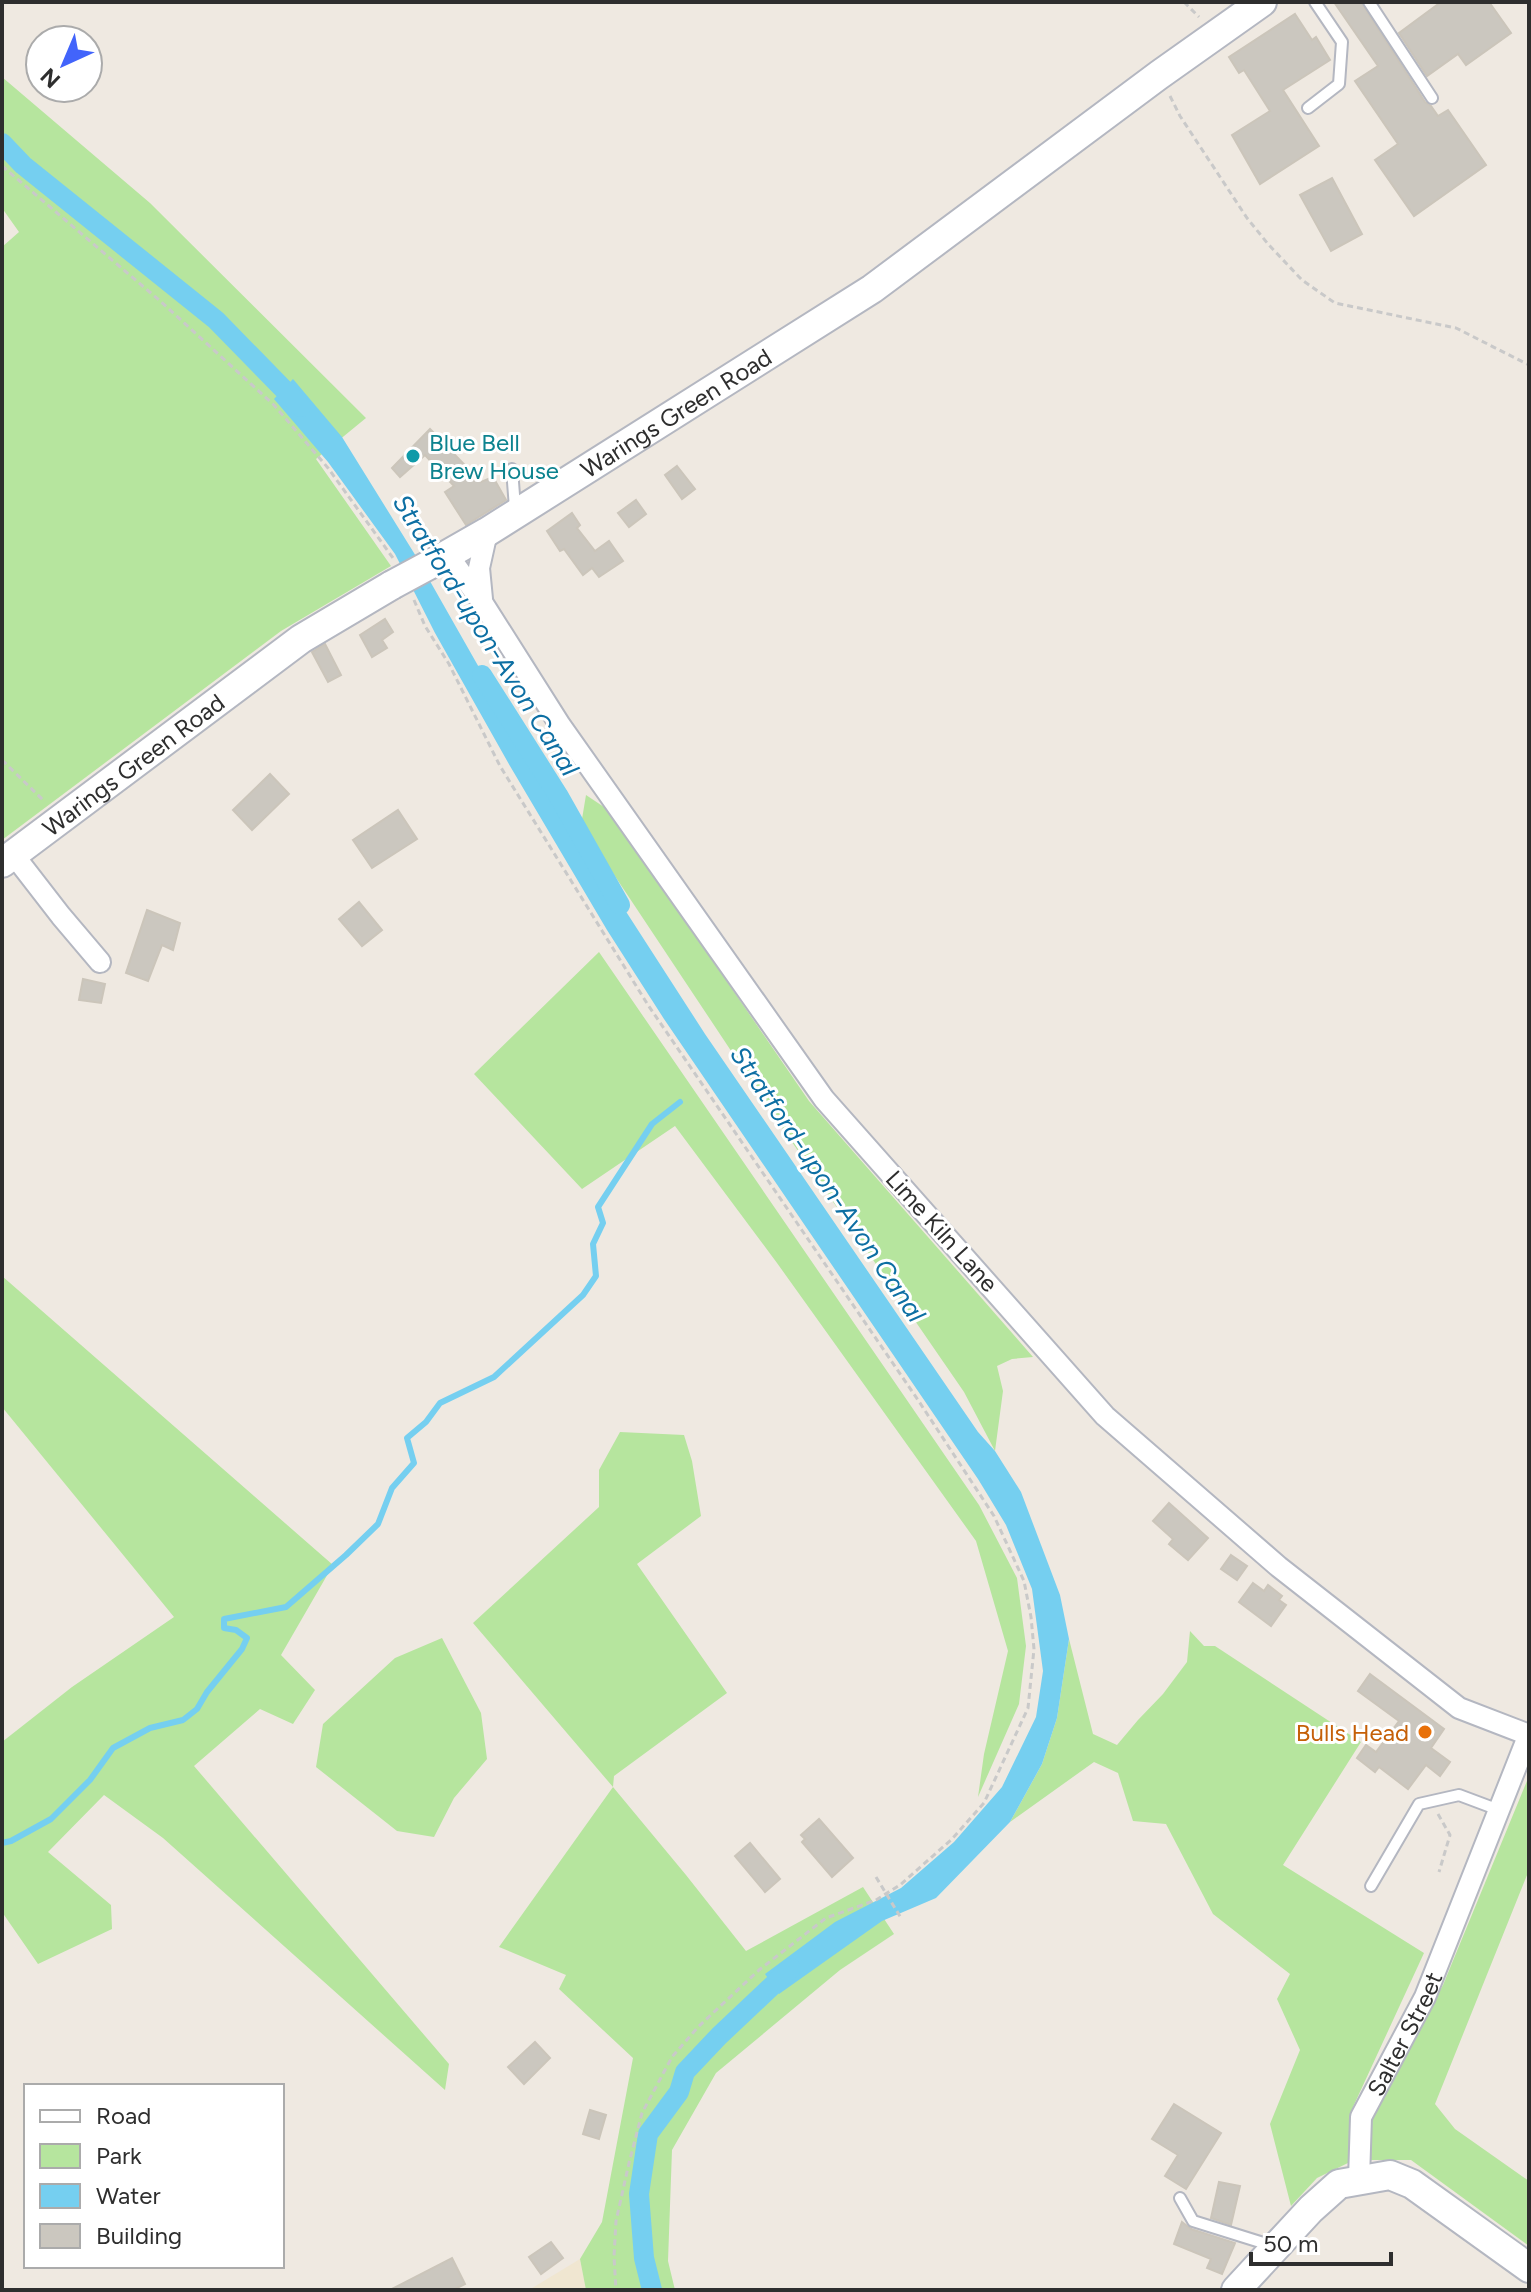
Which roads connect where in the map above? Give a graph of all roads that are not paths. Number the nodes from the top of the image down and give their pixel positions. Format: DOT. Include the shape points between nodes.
graph roads {
  1 [pos="1262,2"];
  2 [pos="1315,2"];
  3 [pos="1369,2"];
  4 [pos="1432,98"];
  5 [pos="1308,108"];
  6 [pos="512,469"];
  7 [pos="515,514"];
  8 [pos="487,532"];
  9 [pos="440,559"];
  10 [pos="482,602"];
  11 [pos="8,858"];
  12 [pos="100,962"];
  13 [pos="1529,1735"];
  14 [pos="1499,1810"];
  15 [pos="1371,1886"];
  16 [pos="1359,2179"];
  17 [pos="1180,2198"];
  18 [pos="1275,2247"];
  19 [pos="1529,2268"];
  20 [pos="1236,2290"];
  1 -- 7 [label="street, Warings Green Road" via="872,289"];
  2 -- 5 [label="lane" via="1342,42 1339,84"];
  3 -- 4 [label="lane"];
  6 -- 7 [label="lane"];
  7 -- 8 [label="street, Warings Green Road"];
  8 -- 9 [label="street, Warings Green Road"];
  8 -- 10 [label="street, Lime Kiln Lane" via="479,568"];
  9 -- 10 [label="street, Lime Kiln Lane"];
  9 -- 11 [label="street, Warings Green Road, bridge" via="301,639"];
  10 -- 13 [label="street, Lime Kiln Lane" via="560,725 824,1099 1105,1416 1279,1567 1459,1708"];
  11 -- 12 [label="street"];
  13 -- 14 [label="street, Salter Street"];
  14 -- 15 [label="lane" via="1459,1795 1419,1804"];
  14 -- 16 [label="street, Salter Street" via="1425,1997 1361,2117"];
  16 -- 18 [label="street" via="1339,2184"];
  16 -- 19 [label="street" via="1390,2175 1412,2184"];
  17 -- 18 [label="lane" via="1193,2221"];
  18 -- 20 [label="street"];
}
